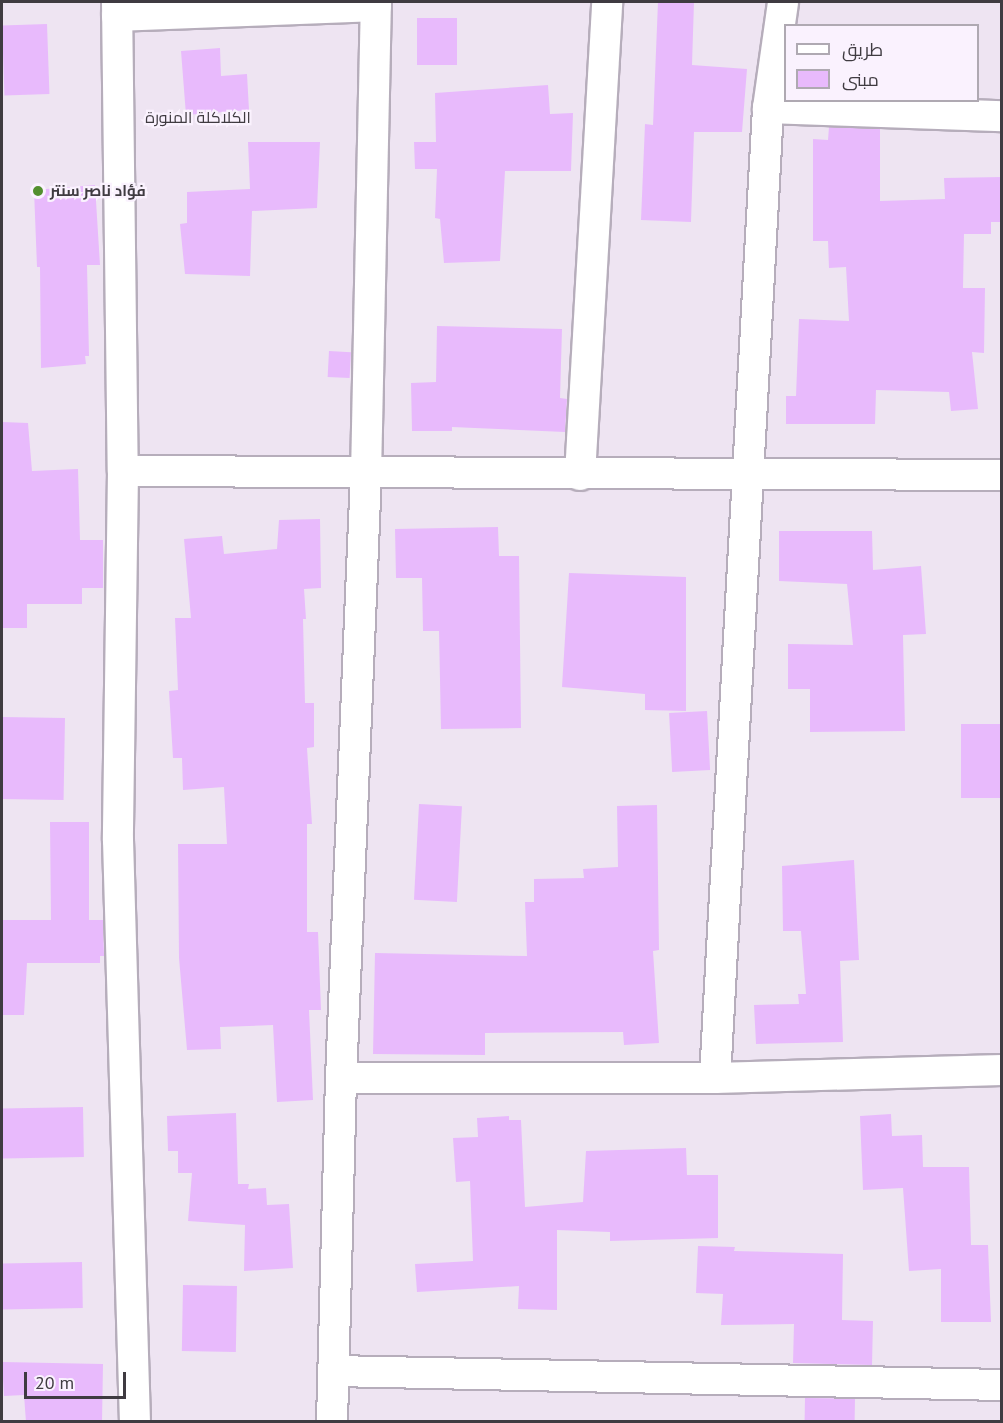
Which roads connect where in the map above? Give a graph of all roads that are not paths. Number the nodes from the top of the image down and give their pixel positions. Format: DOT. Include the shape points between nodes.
graph roads {
  1 [pos="607,2"];
  2 [pos="783,2"];
  3 [pos="376,4"];
  4 [pos="117,9"];
  5 [pos="768,108"];
  6 [pos="1002,116"];
  7 [pos="123,471"];
  8 [pos="750,472"];
  9 [pos="366,475"];
  10 [pos="580,475"];
  11 [pos="1002,476"];
  12 [pos="1002,1070"];
  13 [pos="341,1078"];
  14 [pos="715,1078"];
  15 [pos="334,1371"];
  16 [pos="1002,1385"];
  17 [pos="135,1422"];
  18 [pos="332,1422"];
  1 -- 10 [label="street"];
  2 -- 5 [label="street"];
  3 -- 4 [label="street"];
  3 -- 9 [label="street"];
  4 -- 7 [label="street"];
  5 -- 6 [label="street"];
  5 -- 8 [label="street"];
  7 -- 9 [label="street"];
  7 -- 17 [label="street" via="118,840"];
  8 -- 10 [label="street"];
  8 -- 11 [label="street"];
  8 -- 14 [label="street"];
  9 -- 10 [label="street"];
  9 -- 13 [label="street"];
  12 -- 14 [label="street"];
  13 -- 14 [label="street"];
  13 -- 15 [label="street"];
  15 -- 16 [label="street"];
  15 -- 18 [label="street"];
}
